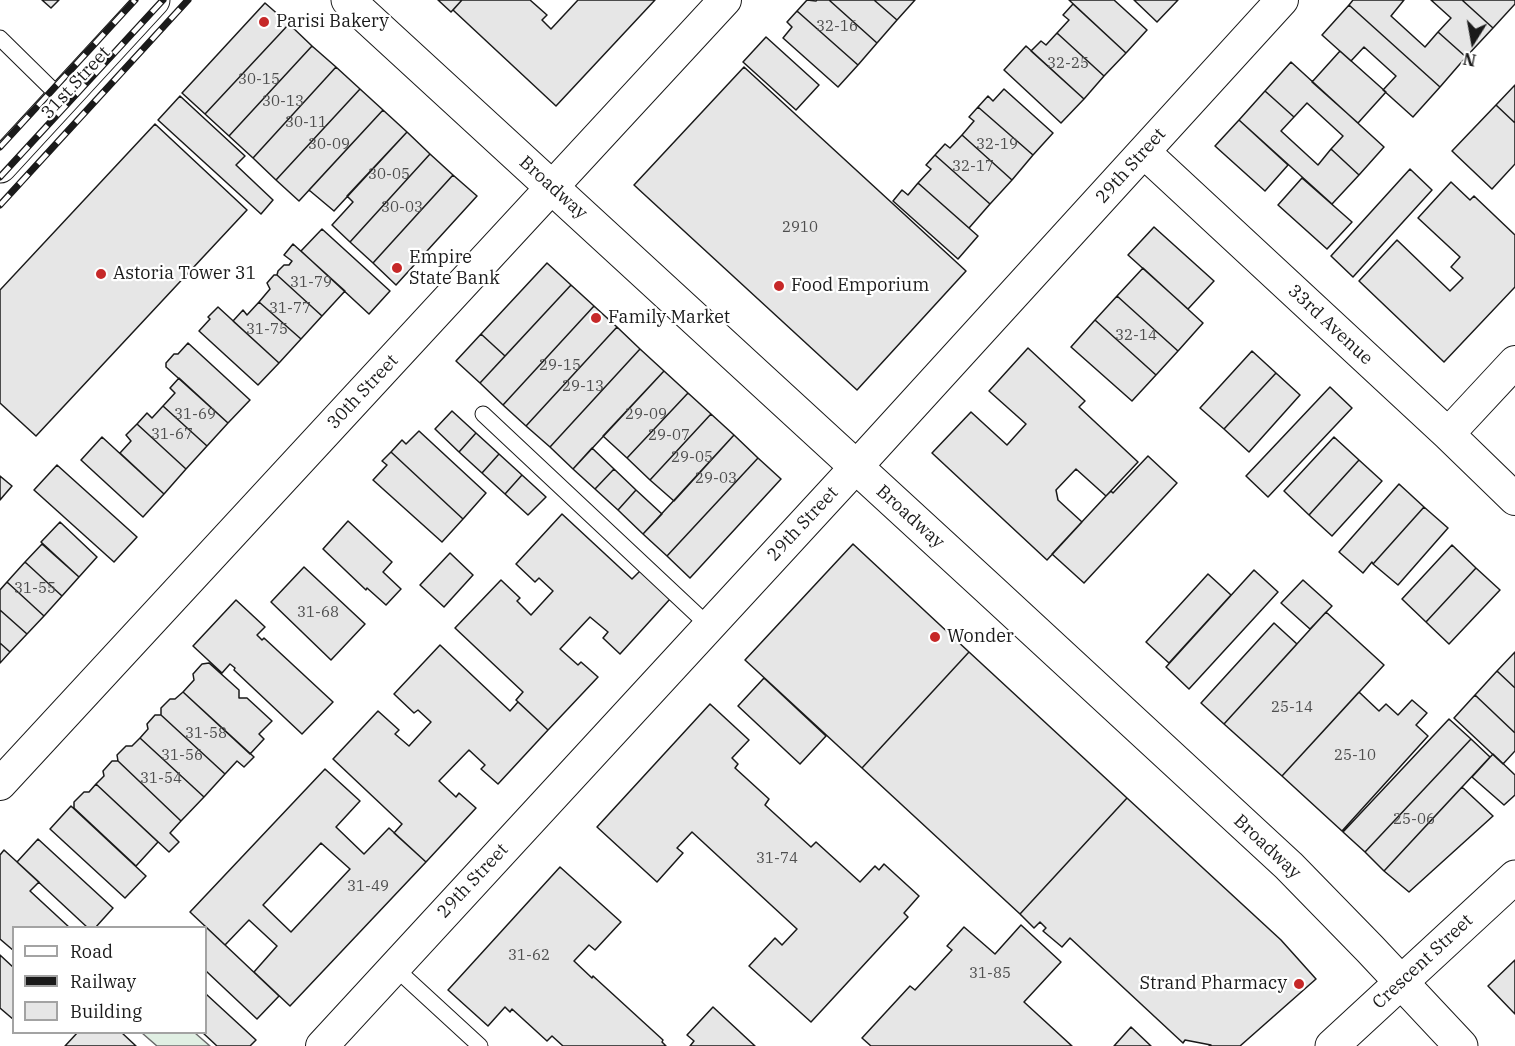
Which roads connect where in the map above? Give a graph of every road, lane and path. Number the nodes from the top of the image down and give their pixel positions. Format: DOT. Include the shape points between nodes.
graph roads {
  1 [pos="153,0"];
  2 [pos="348,0"];
  3 [pos="725,0"];
  4 [pos="1282,0"];
  5 [pos="0,38"];
  6 [pos="62,99"];
  7 [pos="1144,152"];
  8 [pos="0,166"];
  9 [pos="552,187"];
  10 [pos="1515,362"];
  11 [pos="483,414"];
  12 [pos="1448,434"];
  13 [pos="856,467"];
  14 [pos="1515,499"];
  15 [pos="709,626"];
  16 [pos="0,784"];
  17 [pos="1515,878"];
  18 [pos="394,967"];
  19 [pos="1401,982"];
  20 [pos="321,1046"];
  21 [pos="480,1046"];
  22 [pos="1332,1046"];
  23 [pos="1461,1046"];
  1 -- 6 [label="main road, 31st Street"];
  2 -- 9 [label="main road, Broadway"];
  3 -- 9 [label="street, 30th Street"];
  4 -- 7 [label="street, 29th Street"];
  5 -- 6 [label="lane"];
  6 -- 8 [label="main road, 31st Street"];
  7 -- 12 [label="street, 33rd Avenue"];
  7 -- 13 [label="street, 29th Street"];
  9 -- 13 [label="main road, Broadway"];
  9 -- 16 [label="street, 30th Street"];
  10 -- 12 [label="street"];
  11 -- 15 [label="lane"];
  12 -- 14 [label="street, 33rd Avenue"];
  13 -- 15 [label="street, 29th Street"];
  13 -- 19 [label="main road, Broadway" via="1289,866"];
  15 -- 18 [label="street, 29th Street"];
  17 -- 19 [label="main road, Crescent Street"];
  18 -- 20 [label="street, 29th Street"];
  18 -- 21 [label="lane"];
  19 -- 22 [label="main road, Crescent Street"];
  19 -- 23 [label="main road, Broadway"];
}
